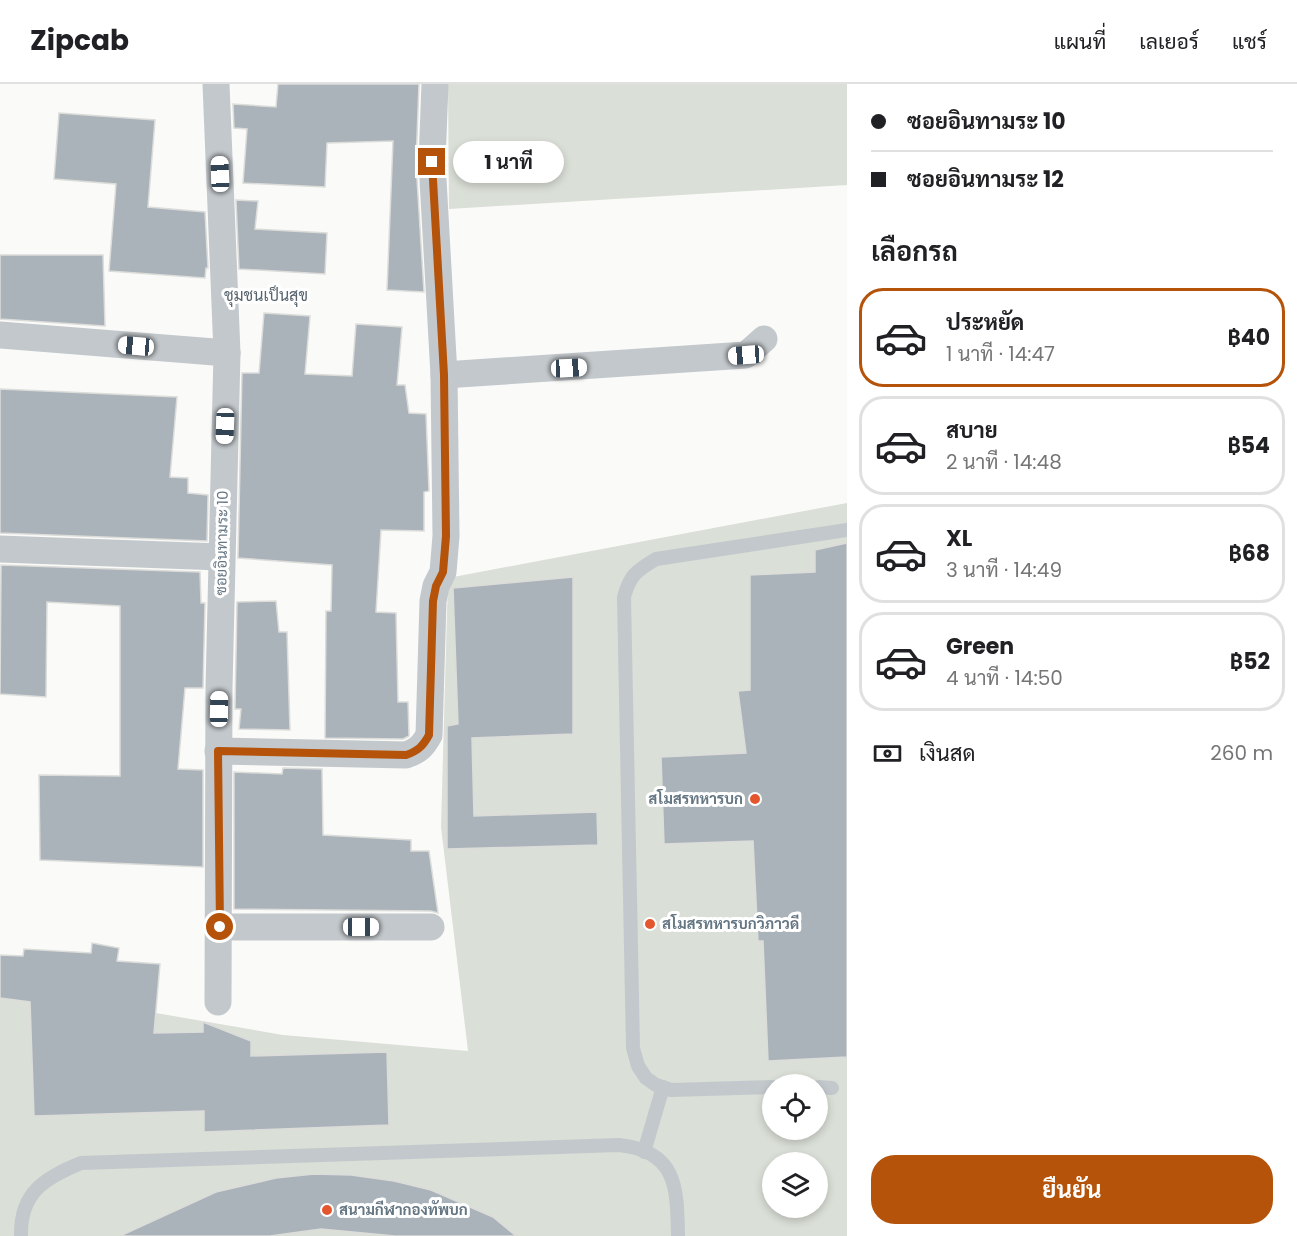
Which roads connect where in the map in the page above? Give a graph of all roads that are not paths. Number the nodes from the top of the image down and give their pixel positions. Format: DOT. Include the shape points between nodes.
graph roads {
  1 [pos="216,84"];
  2 [pos="435,84"];
  3 [pos="0,335"];
  4 [pos="764,339"];
  5 [pos="227,353"];
  6 [pos="444,375"];
  7 [pos="847,530"];
  8 [pos="0,549"];
  9 [pos="221,556"];
  10 [pos="218,751"];
  11 [pos="220,927"];
  12 [pos="431,927"];
  13 [pos="218,1002"];
  14 [pos="663,1087"];
  15 [pos="762,1088"];
  16 [pos="828,1088"];
  17 [pos="832,1088"];
  18 [pos="644,1152"];
  19 [pos="21,1236"];
  20 [pos="678,1236"];
  1 -- 5 [label="street, ซอยอินทามระ 10"];
  2 -- 6 [label="street" via="432,162"];
  3 -- 5 [label="street"];
  4 -- 6 [label="street" via="746,355"];
  5 -- 9 [label="street, ซอยอินทามระ 10"];
  6 -- 10 [label="street" via="446,555 433,601 429,735 425,744 406,755"];
  7 -- 14 [label="lane" via="656,559 629,580 624,597 633,1048 646,1078"];
  8 -- 9 [label="street"];
  9 -- 10 [label="street, ซอยอินทามระ 10"];
  10 -- 11 [label="street, ซอยอินทามระ 10"];
  11 -- 12 [label="street"];
  11 -- 13 [label="street, ซอยอินทามระ 10"];
  14 -- 15 [label="lane"];
  14 -- 18 [label="lane"];
  16 -- 17 [label="lane"];
  18 -- 19 [label="lane" via="619,1145 81,1162 54,1174 38,1187 26,1205"];
  18 -- 20 [label="lane" via="671,1172 677,1194"];
}
